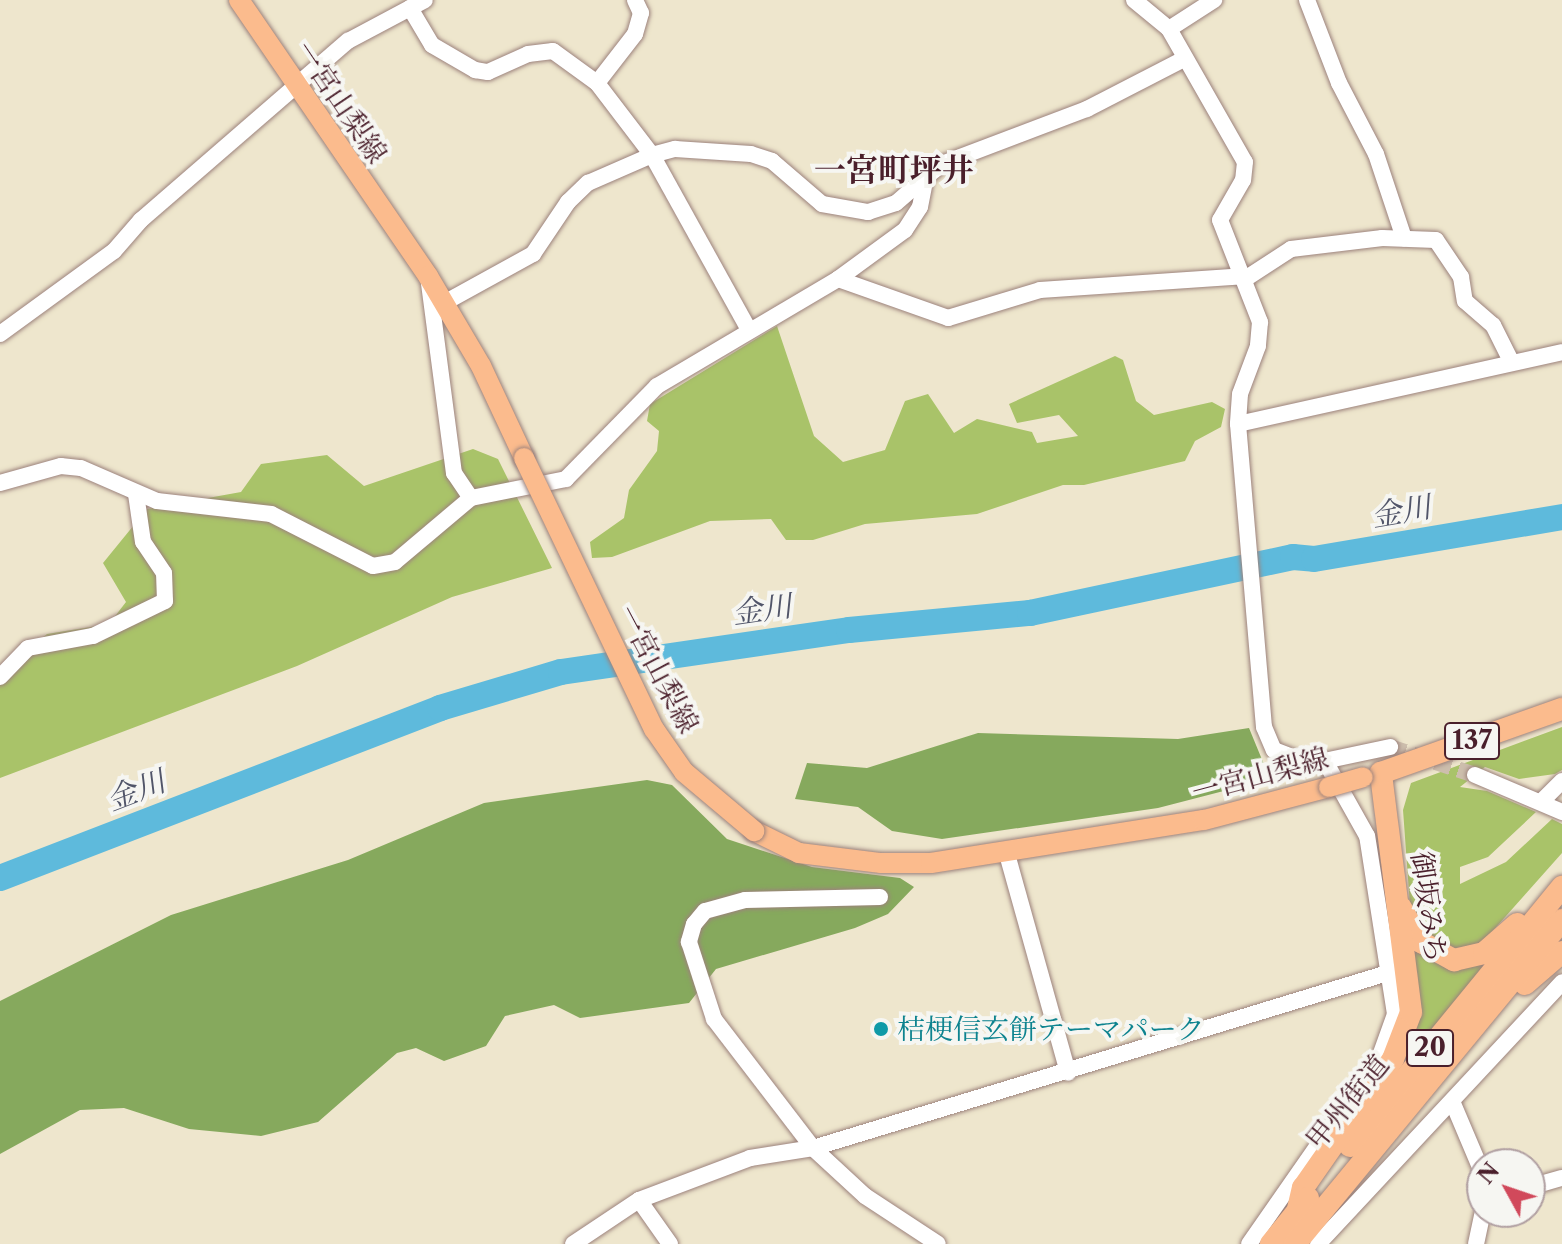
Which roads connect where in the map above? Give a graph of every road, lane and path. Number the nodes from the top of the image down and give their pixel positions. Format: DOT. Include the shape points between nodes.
graph roads {
  1 [pos="239,0"];
  2 [pos="635,0"];
  3 [pos="1134,0"];
  4 [pos="1214,0"];
  5 [pos="1307,0"];
  6 [pos="417,4"];
  7 [pos="1169,29"];
  8 [pos="1184,59"];
  9 [pos="597,83"];
  10 [pos="293,85"];
  11 [pos="652,155"];
  12 [pos="926,177"];
  13 [pos="1404,238"];
  14 [pos="428,276"];
  15 [pos="1244,278"];
  16 [pos="838,279"];
  17 [pos="444,303"];
  18 [pos="749,330"];
  19 [pos="0,334"];
  20 [pos="1562,352"];
  21 [pos="1512,363"];
  22 [pos="1239,431"];
  23 [pos="0,483"];
  24 [pos="136,494"];
  25 [pos="471,498"];
  26 [pos="0,677"];
  27 [pos="1562,709"];
  28 [pos="1390,747"];
  29 [pos="1326,763"];
  30 [pos="1372,775"];
  31 [pos="1475,775"];
  32 [pos="1562,781"];
  33 [pos="1543,800"];
  34 [pos="1562,812"];
  35 [pos="1007,854"];
  36 [pos="1562,886"];
  37 [pos="1395,892"];
  38 [pos="880,897"];
  39 [pos="1562,920"];
  40 [pos="1562,952"];
  41 [pos="1391,972"];
  42 [pos="1562,982"];
  43 [pos="1068,1073"];
  44 [pos="1452,1101"];
  45 [pos="1383,1137"];
  46 [pos="813,1148"];
  47 [pos="1472,1148"];
  48 [pos="639,1200"];
  49 [pos="1298,1209"];
  50 [pos="573,1244"];
  51 [pos="670,1244"];
  52 [pos="938,1244"];
  53 [pos="1249,1244"];
  54 [pos="1271,1244"];
  55 [pos="1295,1244"];
  56 [pos="1318,1244"];
  1 -- 10 [label="main road, 一宮山梨線"];
  2 -- 9 [label="street" via="640,23"];
  3 -- 7 [label="street"];
  4 -- 7 [label="street"];
  5 -- 13 [label="street" via="1339,83 1376,154"];
  6 -- 9 [label="street" via="432,45 475,70 488,72 528,54 553,51"];
  6 -- 10 [label="street" via="369,26"];
  7 -- 8 [label="street"];
  8 -- 12 [label="street" via="1087,109 974,148"];
  8 -- 15 [label="street" via="1244,157 1243,180 1220,220"];
  9 -- 11 [label="street"];
  10 -- 14 [label="main road, 一宮山梨線"];
  10 -- 19 [label="street" via="114,251"];
  11 -- 12 [label="street" via="675,149 751,154 772,161 822,204 868,212 896,203"];
  11 -- 17 [label="street" via="588,183 568,202 533,254"];
  11 -- 18 [label="street"];
  12 -- 16 [label="street" via="920,207 905,230"];
  13 -- 15 [label="street" via="1291,249"];
  13 -- 21 [label="street" via="1436,240 1445,247 1461,277 1465,301 1493,325"];
  14 -- 17 [label="main road, 一宮山梨線"];
  14 -- 25 [label="street" via="454,473"];
  15 -- 16 [label="street" via="1040,290 948,318"];
  15 -- 22 [label="street" via="1260,333 1240,394"];
  16 -- 18 [label="street"];
  17 -- 35 [label="main road, 一宮山梨線, bridge" via="654,729 684,772 754,831 799,853 881,863"];
  18 -- 25 [label="street" via="657,386 566,479"];
  20 -- 21 [label="street"];
  21 -- 22 [label="street"];
  22 -- 29 [label="street" via="1264,727 1274,750 1283,756"];
  23 -- 24 [label="street" via="71,466"];
  24 -- 25 [label="street" via="169,503 271,514 362,562 382,566 412,551"];
  24 -- 26 [label="street" via="143,542 164,573 165,601 93,636 28,648"];
  27 -- 30 [label="highway, 137"];
  28 -- 29 [label="street" via="1368,748"];
  29 -- 41 [label="street" via="1367,836 1380,935"];
  30 -- 35 [label="main road, 一宮山梨線, bridge" via="1204,820"];
  30 -- 37 [label="highway, 御坂みち"];
  31 -- 33 [label="street"];
  32 -- 33 [label="street"];
  33 -- 34 [label="street"];
  35 -- 43 [label="street"];
  36 -- 37 [label="highway" via="1484,953 1454,960 1421,942"];
  36 -- 49 [label="highway, 甲州街道 / 20"];
  37 -- 49 [label="highway, 御坂みち" via="1411,990 1405,1034 1379,1082 1303,1188"];
  38 -- 46 [label="street" via="745,900 705,911 689,942 714,1019"];
  39 -- 45 [label="highway, 20"];
  40 -- 45 [label="highway" via="1531,977 1401,1134"];
  41 -- 43 [label="street"];
  41 -- 53 [label="street" via="1395,1014 1380,1056"];
  42 -- 44 [label="street"];
  43 -- 46 [label="street"];
  44 -- 47 [label="street"];
  44 -- 56 [label="street"];
  45 -- 55 [label="highway, 20"];
  46 -- 48 [label="street" via="750,1158"];
  46 -- 52 [label="street" via="865,1196"];
  48 -- 50 [label="street"];
  48 -- 51 [label="street"];
  49 -- 54 [label="highway, 甲州街道 / 20"];
}
